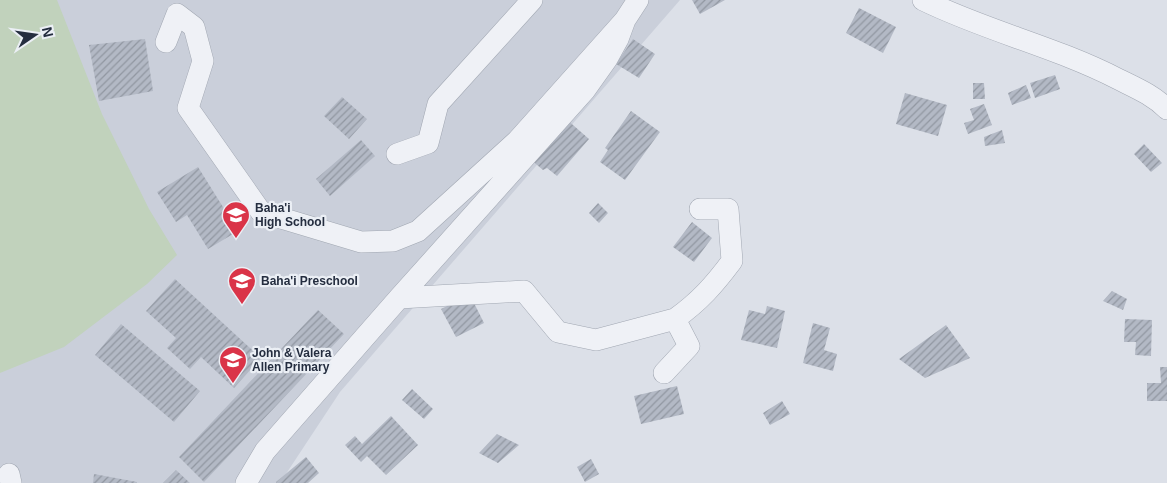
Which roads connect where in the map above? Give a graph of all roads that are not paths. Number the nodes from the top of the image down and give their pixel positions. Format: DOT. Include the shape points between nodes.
graph roads {
  1 [pos="532,0"];
  2 [pos="638,0"];
  3 [pos="923,0"];
  4 [pos="625,20"];
  5 [pos="166,42"];
  6 [pos="1167,109"];
  7 [pos="397,154"];
  8 [pos="700,209"];
  9 [pos="399,298"];
  10 [pos="675,319"];
  11 [pos="664,373"];
  12 [pos="246,483"];
  1 -- 7 [label="street" via="438,104 428,143"];
  2 -- 4 [label="street"];
  3 -- 6 [label="street" via="947,12 1094,66 1157,98"];
  4 -- 5 [label="street" via="517,141 418,231 393,241 361,242 261,212 188,108 204,61 194,26 177,14"];
  4 -- 9 [label="street" via="607,59 585,90"];
  8 -- 10 [label="street" via="728,210 732,261 696,304"];
  9 -- 10 [label="street" via="524,291 558,332 596,340"];
  9 -- 12 [label="street" via="265,451"];
  10 -- 11 [label="street" via="688,346"];
}
